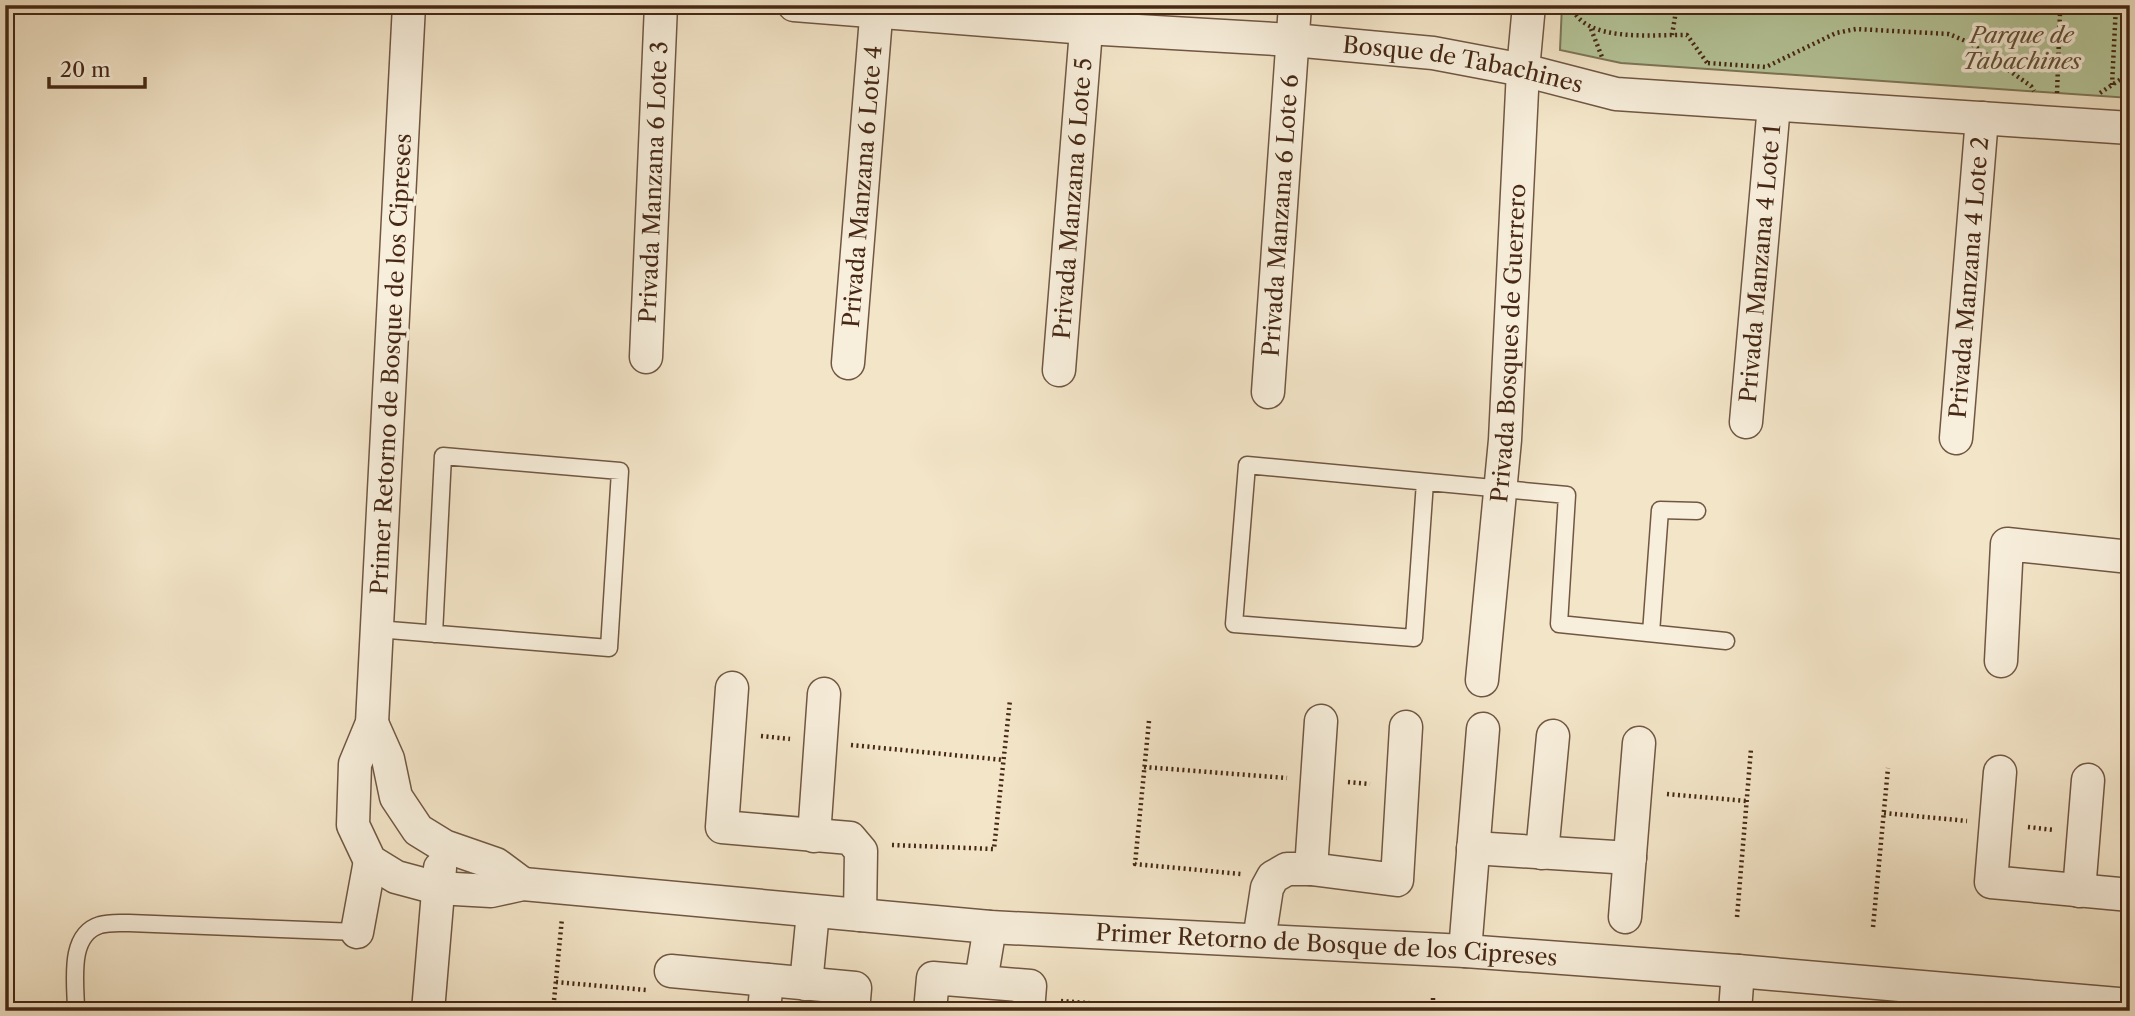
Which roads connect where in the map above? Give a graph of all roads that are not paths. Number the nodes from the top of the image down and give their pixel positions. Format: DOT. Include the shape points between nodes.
graph roads {
  1 [pos="409,5"];
  2 [pos="661,5"];
  3 [pos="794,5"];
  4 [pos="1295,5"];
  5 [pos="1529,5"];
  6 [pos="877,9"];
  7 [pos="1087,17"];
  8 [pos="1293,40"];
  9 [pos="1523,70"];
  10 [pos="1774,105"];
  11 [pos="1982,118"];
  12 [pos="2130,128"];
  13 [pos="646,358"];
  14 [pos="848,363"];
  15 [pos="1059,370"];
  16 [pos="1268,392"];
  17 [pos="1746,422"];
  18 [pos="1956,438"];
  19 [pos="1425,482"];
  20 [pos="1501,488"];
  21 [pos="1697,511"];
  22 [pos="2130,557"];
  23 [pos="377,629"];
  24 [pos="1651,633"];
  25 [pos="433,634"];
  26 [pos="1727,641"];
  27 [pos="2001,661"];
  28 [pos="1482,680"];
  29 [pos="732,688"];
  30 [pos="824,694"];
  31 [pos="1321,721"];
  32 [pos="372,723"];
  33 [pos="1406,727"];
  34 [pos="1483,729"];
  35 [pos="1553,736"];
  36 [pos="1639,743"];
  37 [pos="2000,772"];
  38 [pos="2088,780"];
  39 [pos="814,836"];
  40 [pos="444,846"];
  41 [pos="1473,848"];
  42 [pos="1542,853"];
  43 [pos="1630,859"];
  44 [pos="370,861"];
  45 [pos="1311,869"];
  46 [pos="523,884"];
  47 [pos="437,888"];
  48 [pos="2079,891"];
  49 [pos="2130,895"];
  50 [pos="813,912"];
  51 [pos="860,915"];
  52 [pos="1625,917"];
  53 [pos="990,927"];
  54 [pos="357,932"];
  55 [pos="1259,940"];
  56 [pos="1465,951"];
  57 [pos="1738,971"];
  58 [pos="660,981"];
  59 [pos="982,981"];
  60 [pos="806,984"];
  61 [pos="766,995"];
  62 [pos="1028,1004"];
  63 [pos="2109,1006"];
  64 [pos="76,1011"];
  65 [pos="428,1011"];
  66 [pos="853,1011"];
  67 [pos="930,1011"];
  68 [pos="1735,1011"];
  1 -- 23 [label="street, Primer Retorno de Bosque de los Cipreses"];
  2 -- 13 [label="street, Privada Manzana 6 Lote 3"];
  3 -- 6 [label="street, Bosque de Tabachines"];
  4 -- 8 [label="street, Privada Manzana 6 Lote 6"];
  5 -- 9 [label="street, Privada Bosques de Guerrero"];
  6 -- 7 [label="street, Bosque de Tabachines"];
  6 -- 14 [label="street, Privada Manzana 6 Lote 4"];
  7 -- 8 [label="street, Bosque de Tabachines"];
  7 -- 15 [label="street, Privada Manzana 6 Lote 5"];
  8 -- 9 [label="street, Bosque de Tabachines" via="1433,54"];
  8 -- 16 [label="street, Privada Manzana 6 Lote 6"];
  9 -- 10 [label="street, Bosque de Tabachines" via="1616,94"];
  9 -- 20 [label="street, Privada Bosques de Guerrero"];
  10 -- 11 [label="street, Bosque de Tabachines"];
  10 -- 17 [label="street, Privada Manzana 4 Lote 1"];
  11 -- 12 [label="street, Bosque de Tabachines"];
  11 -- 18 [label="street, Privada Manzana 4 Lote 2"];
  19 -- 19 [label="lane" via="1247,465 1234,624 1414,638"];
  19 -- 20 [label="lane"];
  20 -- 24 [label="lane" via="1567,495 1559,624"];
  20 -- 28 [label="street, Privada Bosques de Guerrero"];
  21 -- 24 [label="lane" via="1660,510"];
  22 -- 27 [label="street" via="2007,544"];
  23 -- 25 [label="lane"];
  23 -- 32 [label="street, Primer Retorno de Bosque de los Cipreses"];
  24 -- 26 [label="lane"];
  25 -- 25 [label="lane" via="609,648 620,471 443,456"];
  29 -- 39 [label="street" via="722,827"];
  30 -- 39 [label="street"];
  31 -- 45 [label="street"];
  32 -- 40 [label="street, Primer Retorno de Bosque de los Cipreses" via="388,759 396,797 418,830"];
  32 -- 44 [label="street, Primer Retorno de Bosque de los Cipreses" via="355,764 353,825"];
  33 -- 45 [label="street" via="1397,880"];
  34 -- 41 [label="street"];
  35 -- 42 [label="street"];
  36 -- 43 [label="street"];
  37 -- 48 [label="street" via="1991,882"];
  38 -- 48 [label="street"];
  39 -- 51 [label="street" via="850,838 861,851"];
  40 -- 46 [label="street, Primer Retorno de Bosque de los Cipreses" via="496,864"];
  40 -- 47 [label="street"];
  41 -- 42 [label="street"];
  41 -- 56 [label="street"];
  42 -- 43 [label="street"];
  43 -- 52 [label="street"];
  44 -- 47 [label="street, Primer Retorno de Bosque de los Cipreses" via="396,877"];
  44 -- 54 [label="street"];
  45 -- 55 [label="street" via="1287,869 1273,877"];
  46 -- 47 [label="street, Primer Retorno de Bosque de los Cipreses" via="491,891"];
  46 -- 50 [label="street, Primer Retorno de Bosque de los Cipreses"];
  47 -- 65 [label="street"];
  48 -- 49 [label="street"];
  50 -- 51 [label="street, Primer Retorno de Bosque de los Cipreses"];
  50 -- 60 [label="street"];
  51 -- 53 [label="street, Primer Retorno de Bosque de los Cipreses"];
  53 -- 55 [label="street, Primer Retorno de Bosque de los Cipreses"];
  53 -- 59 [label="street"];
  54 -- 64 [label="lane" via="103,924 92,928 78,946"];
  55 -- 56 [label="street, Primer Retorno de Bosque de los Cipreses"];
  56 -- 57 [label="street, Primer Retorno de Bosque de los Cipreses"];
  57 -- 63 [label="street, Primer Retorno de Bosque de los Cipreses"];
  57 -- 68 [label="street"];
  58 -- 61 [label="street"];
  59 -- 62 [label="street" via="1030,986"];
  59 -- 67 [label="street" via="933,978"];
  60 -- 61 [label="street"];
  60 -- 66 [label="street" via="855,988"];
}
